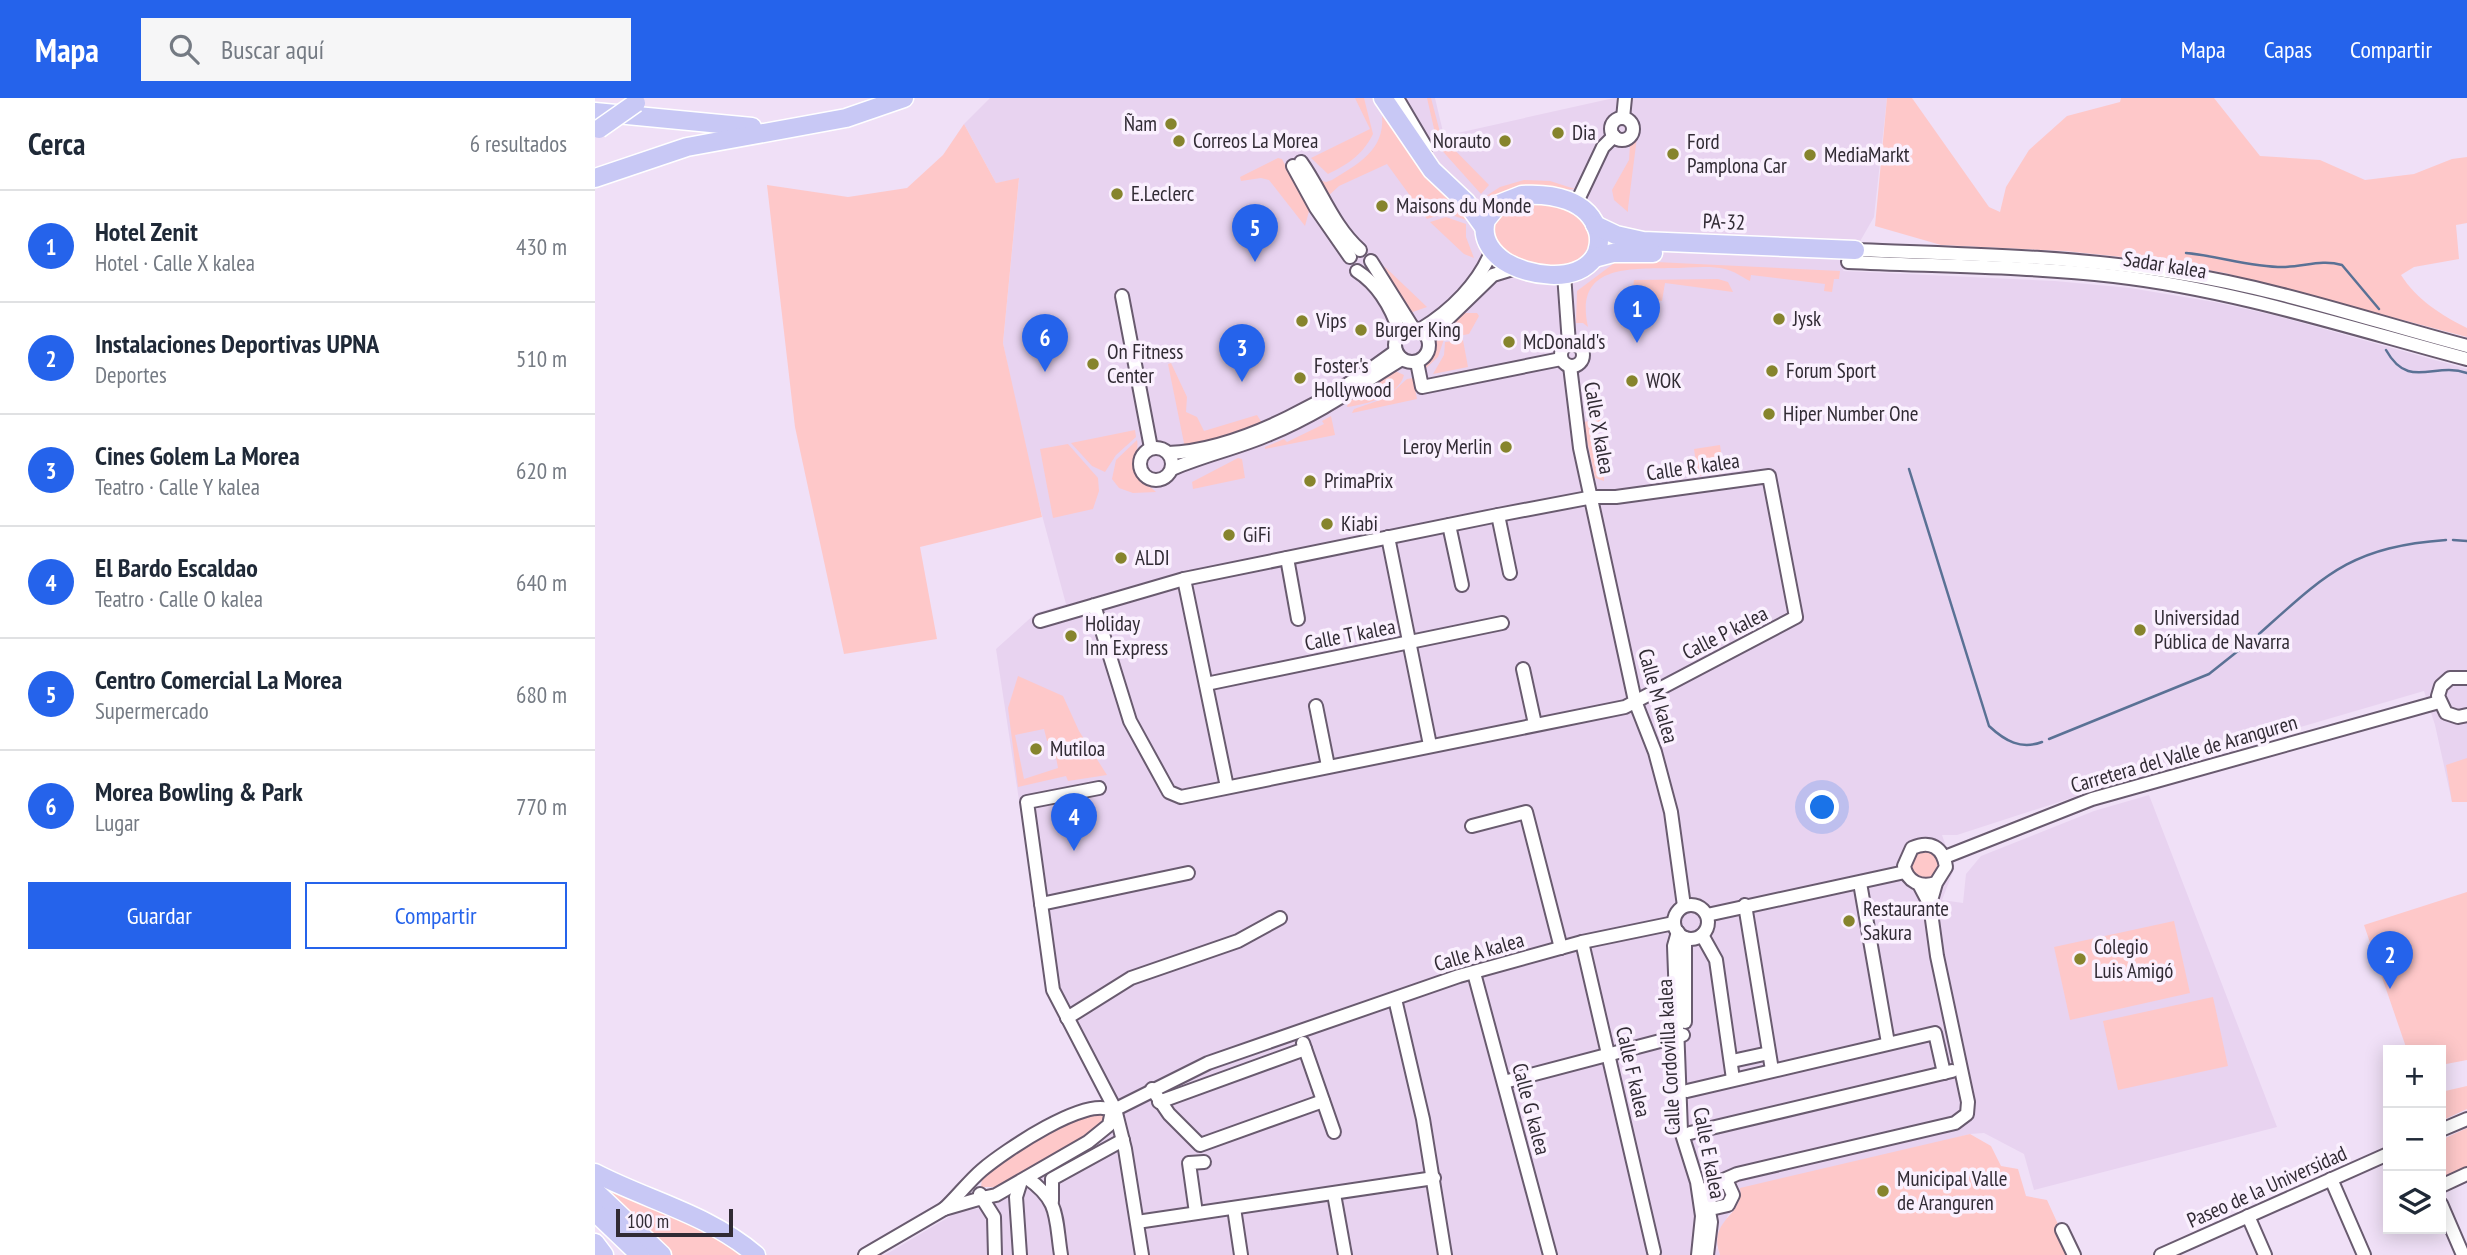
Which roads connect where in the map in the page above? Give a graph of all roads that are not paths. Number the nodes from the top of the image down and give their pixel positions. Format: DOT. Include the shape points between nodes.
graph roads {
  1 [pos="904,98"];
  2 [pos="1374,98"];
  3 [pos="1383,98"];
  4 [pos="1389,98"];
  5 [pos="1397,98"];
  6 [pos="1625,98"];
  7 [pos="639,100"];
  8 [pos="1623,118"];
  9 [pos="596,124"];
  10 [pos="804,126"];
  11 [pos="1614,136"];
  12 [pos="1426,148"];
  13 [pos="1297,164"];
  14 [pos="1432,170"];
  15 [pos="595,178"];
  16 [pos="1499,204"];
  17 [pos="1576,204"];
  18 [pos="1595,225"];
  19 [pos="1484,227"];
  20 [pos="1492,250"];
  21 [pos="1355,253"];
  22 [pos="1851,256"];
  23 [pos="1594,258"];
  24 [pos="1371,261"];
  25 [pos="2026,264"];
  26 [pos="1516,268"];
  27 [pos="1357,271"];
  28 [pos="1565,274"];
  29 [pos="1122,296"];
  30 [pos="1416,332"];
  31 [pos="1569,344"];
  32 [pos="2467,346"];
  33 [pos="1399,355"];
  34 [pos="2467,359"];
  35 [pos="1417,362"];
  36 [pos="1566,362"];
  37 [pos="1151,448"];
  38 [pos="1168,453"];
  39 [pos="1172,468"];
  40 [pos="1769,476"];
  41 [pos="1593,497"];
  42 [pos="1498,515"];
  43 [pos="1449,525"];
  44 [pos="1388,537"];
  45 [pos="1287,558"];
  46 [pos="1510,573"];
  47 [pos="1184,579"];
  48 [pos="1462,585"];
  49 [pos="1094,605"];
  50 [pos="1299,619"];
  51 [pos="1040,621"];
  52 [pos="1502,622"];
  53 [pos="1409,642"];
  54 [pos="1523,669"];
  55 [pos="2467,678"];
  56 [pos="1206,684"];
  57 [pos="1635,701"];
  58 [pos="2439,702"];
  59 [pos="1316,706"];
  60 [pos="2467,715"];
  61 [pos="1535,724"];
  62 [pos="1430,745"];
  63 [pos="1328,766"];
  64 [pos="1227,787"];
  65 [pos="1099,788"];
  66 [pos="1472,826"];
  67 [pos="1945,857"];
  68 [pos="1905,872"];
  69 [pos="1188,873"];
  70 [pos="1860,883"];
  71 [pos="1936,883"];
  72 [pos="1920,886"];
  73 [pos="1041,904"];
  74 [pos="1745,905"];
  75 [pos="1930,905"];
  76 [pos="1684,906"];
  77 [pos="1707,915"];
  78 [pos="1280,918"];
  79 [pos="1679,931"];
  80 [pos="1702,935"];
  81 [pos="1582,942"];
  82 [pos="1561,948"];
  83 [pos="1474,973"];
  84 [pos="1395,999"];
  85 [pos="1067,1018"];
  86 [pos="1299,1032"];
  87 [pos="1682,1035"];
  88 [pos="1888,1043"];
  89 [pos="1305,1049"];
  90 [pos="1609,1053"];
  91 [pos="1769,1053"];
  92 [pos="1733,1061"];
  93 [pos="1960,1069"];
  94 [pos="1772,1070"];
  95 [pos="1944,1073"];
  96 [pos="1733,1079"];
  97 [pos="1504,1082"];
  98 [pos="1153,1089"];
  99 [pos="1687,1091"];
  100 [pos="1323,1101"];
  101 [pos="1159,1102"];
  102 [pos="1113,1110"];
  103 [pos="2467,1119"];
  104 [pos="2446,1128"];
  105 [pos="1334,1132"];
  106 [pos="1690,1133"];
  107 [pos="1123,1140"];
  108 [pos="2383,1156"];
  109 [pos="1204,1161"];
  110 [pos="981,1171"];
  111 [pos="595,1173"];
  112 [pos="2467,1174"];
  113 [pos="1434,1178"];
  114 [pos="2330,1179"];
  115 [pos="1024,1180"];
  116 [pos="2446,1184"];
  117 [pos="1718,1185"];
  118 [pos="595,1191"];
  119 [pos="1334,1194"];
  120 [pos="982,1198"];
  121 [pos="1052,1201"];
  122 [pos="1714,1206"];
  123 [pos="1234,1208"];
  124 [pos="944,1209"];
  125 [pos="595,1212"];
  126 [pos="1196,1213"];
  127 [pos="2248,1216"];
  128 [pos="2446,1216"];
  129 [pos="1136,1222"];
  130 [pos="2062,1230"];
  131 [pos="595,1243"];
  132 [pos="1654,1252"];
  133 [pos="2165,1254"];
  134 [pos="604,1255"];
  135 [pos="640,1255"];
  136 [pos="662,1255"];
  137 [pos="756,1255"];
  138 [pos="865,1255"];
  139 [pos="995,1255"];
  140 [pos="1020,1255"];
  141 [pos="1061,1255"];
  142 [pos="1142,1255"];
  143 [pos="1241,1255"];
  144 [pos="1345,1255"];
  145 [pos="1445,1255"];
  146 [pos="1550,1255"];
  147 [pos="1698,1255"];
  148 [pos="1707,1255"];
  149 [pos="2074,1255"];
  150 [pos="2265,1255"];
  151 [pos="2364,1255"];
  152 [pos="2463,1255"];
  1 -- 10 [label="highway" via="846,118"];
  2 -- 14 [label="highway"];
  3 -- 14 [label="highway"];
  4 -- 12 [label="highway"];
  5 -- 12 [label="street"];
  6 -- 8 [label="street"];
  7 -- 9 [label="highway, bridge"];
  8 -- 11 [label="street" via="1613,124"];
  8 -- 11 [label="street" via="1632,124 1632,134 1624,140"];
  9 -- 10 [label="highway"];
  10 -- 15 [label="highway" via="687,147"];
  11 -- 17 [label="street" via="1603,147"];
  12 -- 16 [label="highway" via="1472,194"];
  13 -- 21 [label="street" via="1316,208"];
  14 -- 19 [label="highway" via="1466,202"];
  16 -- 17 [label="highway" via="1535,194"];
  16 -- 19 [label="highway"];
  17 -- 18 [label="highway, PA-32"];
  18 -- 22 [label="highway, PA-32 / PA-32" via="1616,236 1643,241"];
  18 -- 23 [label="highway" via="1599,244"];
  19 -- 20 [label="highway"];
  20 -- 26 [label="highway"];
  20 -- 30 [label="street" via="1467,290"];
  21 -- 24 [label="street" via="1368,254"];
  21 -- 27 [label="street" via="1349,264"];
  22 -- 23 [label="highway, PA-32" via="1628,251"];
  22 -- 25 [label="street, Sadar kalea"];
  23 -- 28 [label="highway"];
  24 -- 27 [label="street" via="1366,270"];
  24 -- 30 [label="street"];
  25 -- 32 [label="street, Sadar kalea" via="2180,273 2286,296"];
  25 -- 34 [label="street, Sadar kalea" via="2232,296"];
  26 -- 28 [label="highway" via="1533,274"];
  26 -- 30 [label="street" via="1493,275"];
  27 -- 30 [label="street"];
  28 -- 31 [label="street"];
  29 -- 37 [label="street"];
  30 -- 33 [label="street" via="1396,341"];
  30 -- 35 [label="street" via="1426,355"];
  31 -- 36 [label="street" via="1562,351"];
  31 -- 36 [label="street" via="1577,345 1583,356 1580,363"];
  33 -- 35 [label="street"];
  33 -- 38 [label="street" via="1266,425 1215,444"];
  33 -- 39 [label="street" via="1341,400 1301,420"];
  35 -- 36 [label="street" via="1422,387"];
  36 -- 41 [label="street, Calle X kalea"];
  37 -- 38 [label="street"];
  37 -- 39 [label="street" via="1141,457 1142,473 1148,479 1160,480"];
  38 -- 39 [label="street"];
  40 -- 41 [label="street, Calle R kalea"];
  40 -- 57 [label="street, Calle P kalea" via="1796,617"];
  41 -- 42 [label="street, Calle R kalea"];
  41 -- 57 [label="street, Calle M kalea"];
  42 -- 43 [label="street, Calle R kalea"];
  42 -- 46 [label="street"];
  43 -- 44 [label="street, Calle R kalea"];
  43 -- 48 [label="street"];
  44 -- 45 [label="street, Calle R kalea"];
  44 -- 53 [label="street"];
  45 -- 47 [label="street, Calle R kalea"];
  45 -- 50 [label="street"];
  47 -- 49 [label="street, Calle R kalea"];
  47 -- 56 [label="street"];
  49 -- 51 [label="street, Calle R kalea"];
  49 -- 64 [label="street, Calle P kalea" via="1130,721 1170,792 1181,797"];
  52 -- 53 [label="street, Calle T kalea"];
  53 -- 56 [label="street, Calle T kalea"];
  53 -- 62 [label="street"];
  54 -- 61 [label="street"];
  55 -- 58 [label="street" via="2457,676 2445,682"];
  56 -- 64 [label="street"];
  57 -- 61 [label="street, Calle P kalea"];
  57 -- 76 [label="street, Calle M kalea" via="1671,812"];
  58 -- 60 [label="street" via="2452,716"];
  58 -- 67 [label="street, Carretera del Valle de Aranguren" via="2092,799"];
  59 -- 63 [label="street"];
  61 -- 62 [label="street, Calle P kalea"];
  62 -- 63 [label="street, Calle P kalea"];
  63 -- 64 [label="street, Calle P kalea"];
  65 -- 73 [label="street" via="1027,802"];
  66 -- 82 [label="street" via="1526,812"];
  67 -- 68 [label="street" via="1938,848 1921,844 1912,848 1905,860"];
  67 -- 71 [label="street" via="1943,876"];
  68 -- 70 [label="street"];
  68 -- 72 [label="street"];
  69 -- 73 [label="street"];
  70 -- 74 [label="street"];
  70 -- 88 [label="street"];
  71 -- 72 [label="street"];
  71 -- 75 [label="street"];
  72 -- 75 [label="street"];
  73 -- 85 [label="street" via="1053,990"];
  74 -- 77 [label="street"];
  74 -- 91 [label="street"];
  75 -- 93 [label="street, Calle E kalea"];
  76 -- 77 [label="street" via="1695,905"];
  76 -- 79 [label="street" via="1677,913"];
  77 -- 80 [label="street" via="1707,930"];
  78 -- 85 [label="street" via="1238,940 1131,978"];
  79 -- 80 [label="street"];
  79 -- 81 [label="street, Calle A kalea"];
  79 -- 87 [label="street, Calle Cordovilla kalea"];
  80 -- 92 [label="street" via="1716,960"];
  81 -- 82 [label="street, Calle A kalea"];
  81 -- 90 [label="street, Calle F kalea"];
  82 -- 83 [label="street, Calle A kalea"];
  83 -- 84 [label="street, Calle A kalea"];
  83 -- 97 [label="street, Calle G kalea"];
  84 -- 86 [label="street, Calle A kalea"];
  84 -- 113 [label="street"];
  85 -- 102 [label="street"];
  86 -- 89 [label="street"];
  86 -- 98 [label="street, Calle A kalea" via="1208,1063"];
  87 -- 90 [label="street"];
  87 -- 99 [label="street, Calle Cordovilla kalea"];
  87 -- 147 [label="street, Calle E kalea" via="1681,1132 1702,1216"];
  88 -- 94 [label="street"];
  88 -- 95 [label="street" via="1935,1033"];
  89 -- 100 [label="street"];
  89 -- 101 [label="street"];
  90 -- 97 [label="street"];
  90 -- 132 [label="street, Calle F kalea"];
  91 -- 92 [label="street"];
  91 -- 94 [label="street"];
  92 -- 96 [label="street"];
  93 -- 95 [label="street, Calle E kalea"];
  93 -- 117 [label="street, Calle E kalea" via="1968,1102 1962,1120 1750,1171"];
  94 -- 96 [label="street"];
  95 -- 106 [label="street, Calle E kalea"];
  96 -- 99 [label="street"];
  97 -- 146 [label="street, Calle G kalea"];
  98 -- 101 [label="street"];
  98 -- 102 [label="street, Calle A kalea"];
  99 -- 106 [label="street, Calle Cordovilla kalea"];
  100 -- 101 [label="street" via="1200,1145"];
  100 -- 105 [label="street"];
  102 -- 107 [label="street"];
  102 -- 110 [label="street" via="1097,1107 1069,1115"];
  102 -- 115 [label="street" via="1103,1131"];
  103 -- 104 [label="street"];
  106 -- 117 [label="street, Calle Cordovilla kalea" via="1703,1173"];
  107 -- 121 [label="street" via="1052,1178"];
  107 -- 129 [label="street"];
  108 -- 114 [label="street, Paseo de la Universidad"];
  109 -- 126 [label="street" via="1189,1163"];
  110 -- 120 [label="street" via="976,1188"];
  110 -- 124 [label="street"];
  111 -- 137 [label="highway" via="696,1216"];
  112 -- 116 [label="street"];
  113 -- 119 [label="street"];
  113 -- 145 [label="street"];
  114 -- 127 [label="street, Paseo de la Universidad"];
  114 -- 151 [label="street"];
  115 -- 120 [label="street"];
  115 -- 121 [label="street" via="1044,1190"];
  115 -- 140 [label="street" via="1016,1198"];
  117 -- 122 [label="street, Calle Cordovilla kalea"];
  117 -- 122 [label="street, Calle E kalea" via="1731,1201"];
  118 -- 136 [label="highway"];
  119 -- 123 [label="street"];
  119 -- 144 [label="street"];
  120 -- 124 [label="street"];
  120 -- 139 [label="street" via="994,1217"];
  121 -- 141 [label="street"];
  122 -- 148 [label="street"];
  123 -- 126 [label="street"];
  123 -- 143 [label="street"];
  124 -- 138 [label="street"];
  125 -- 135 [label="highway"];
  126 -- 129 [label="street"];
  127 -- 133 [label="street, Paseo de la Universidad"];
  127 -- 150 [label="street"];
  128 -- 152 [label="street"];
  129 -- 142 [label="street"];
  130 -- 149 [label="street"];
  131 -- 134 [label="highway"];
}
